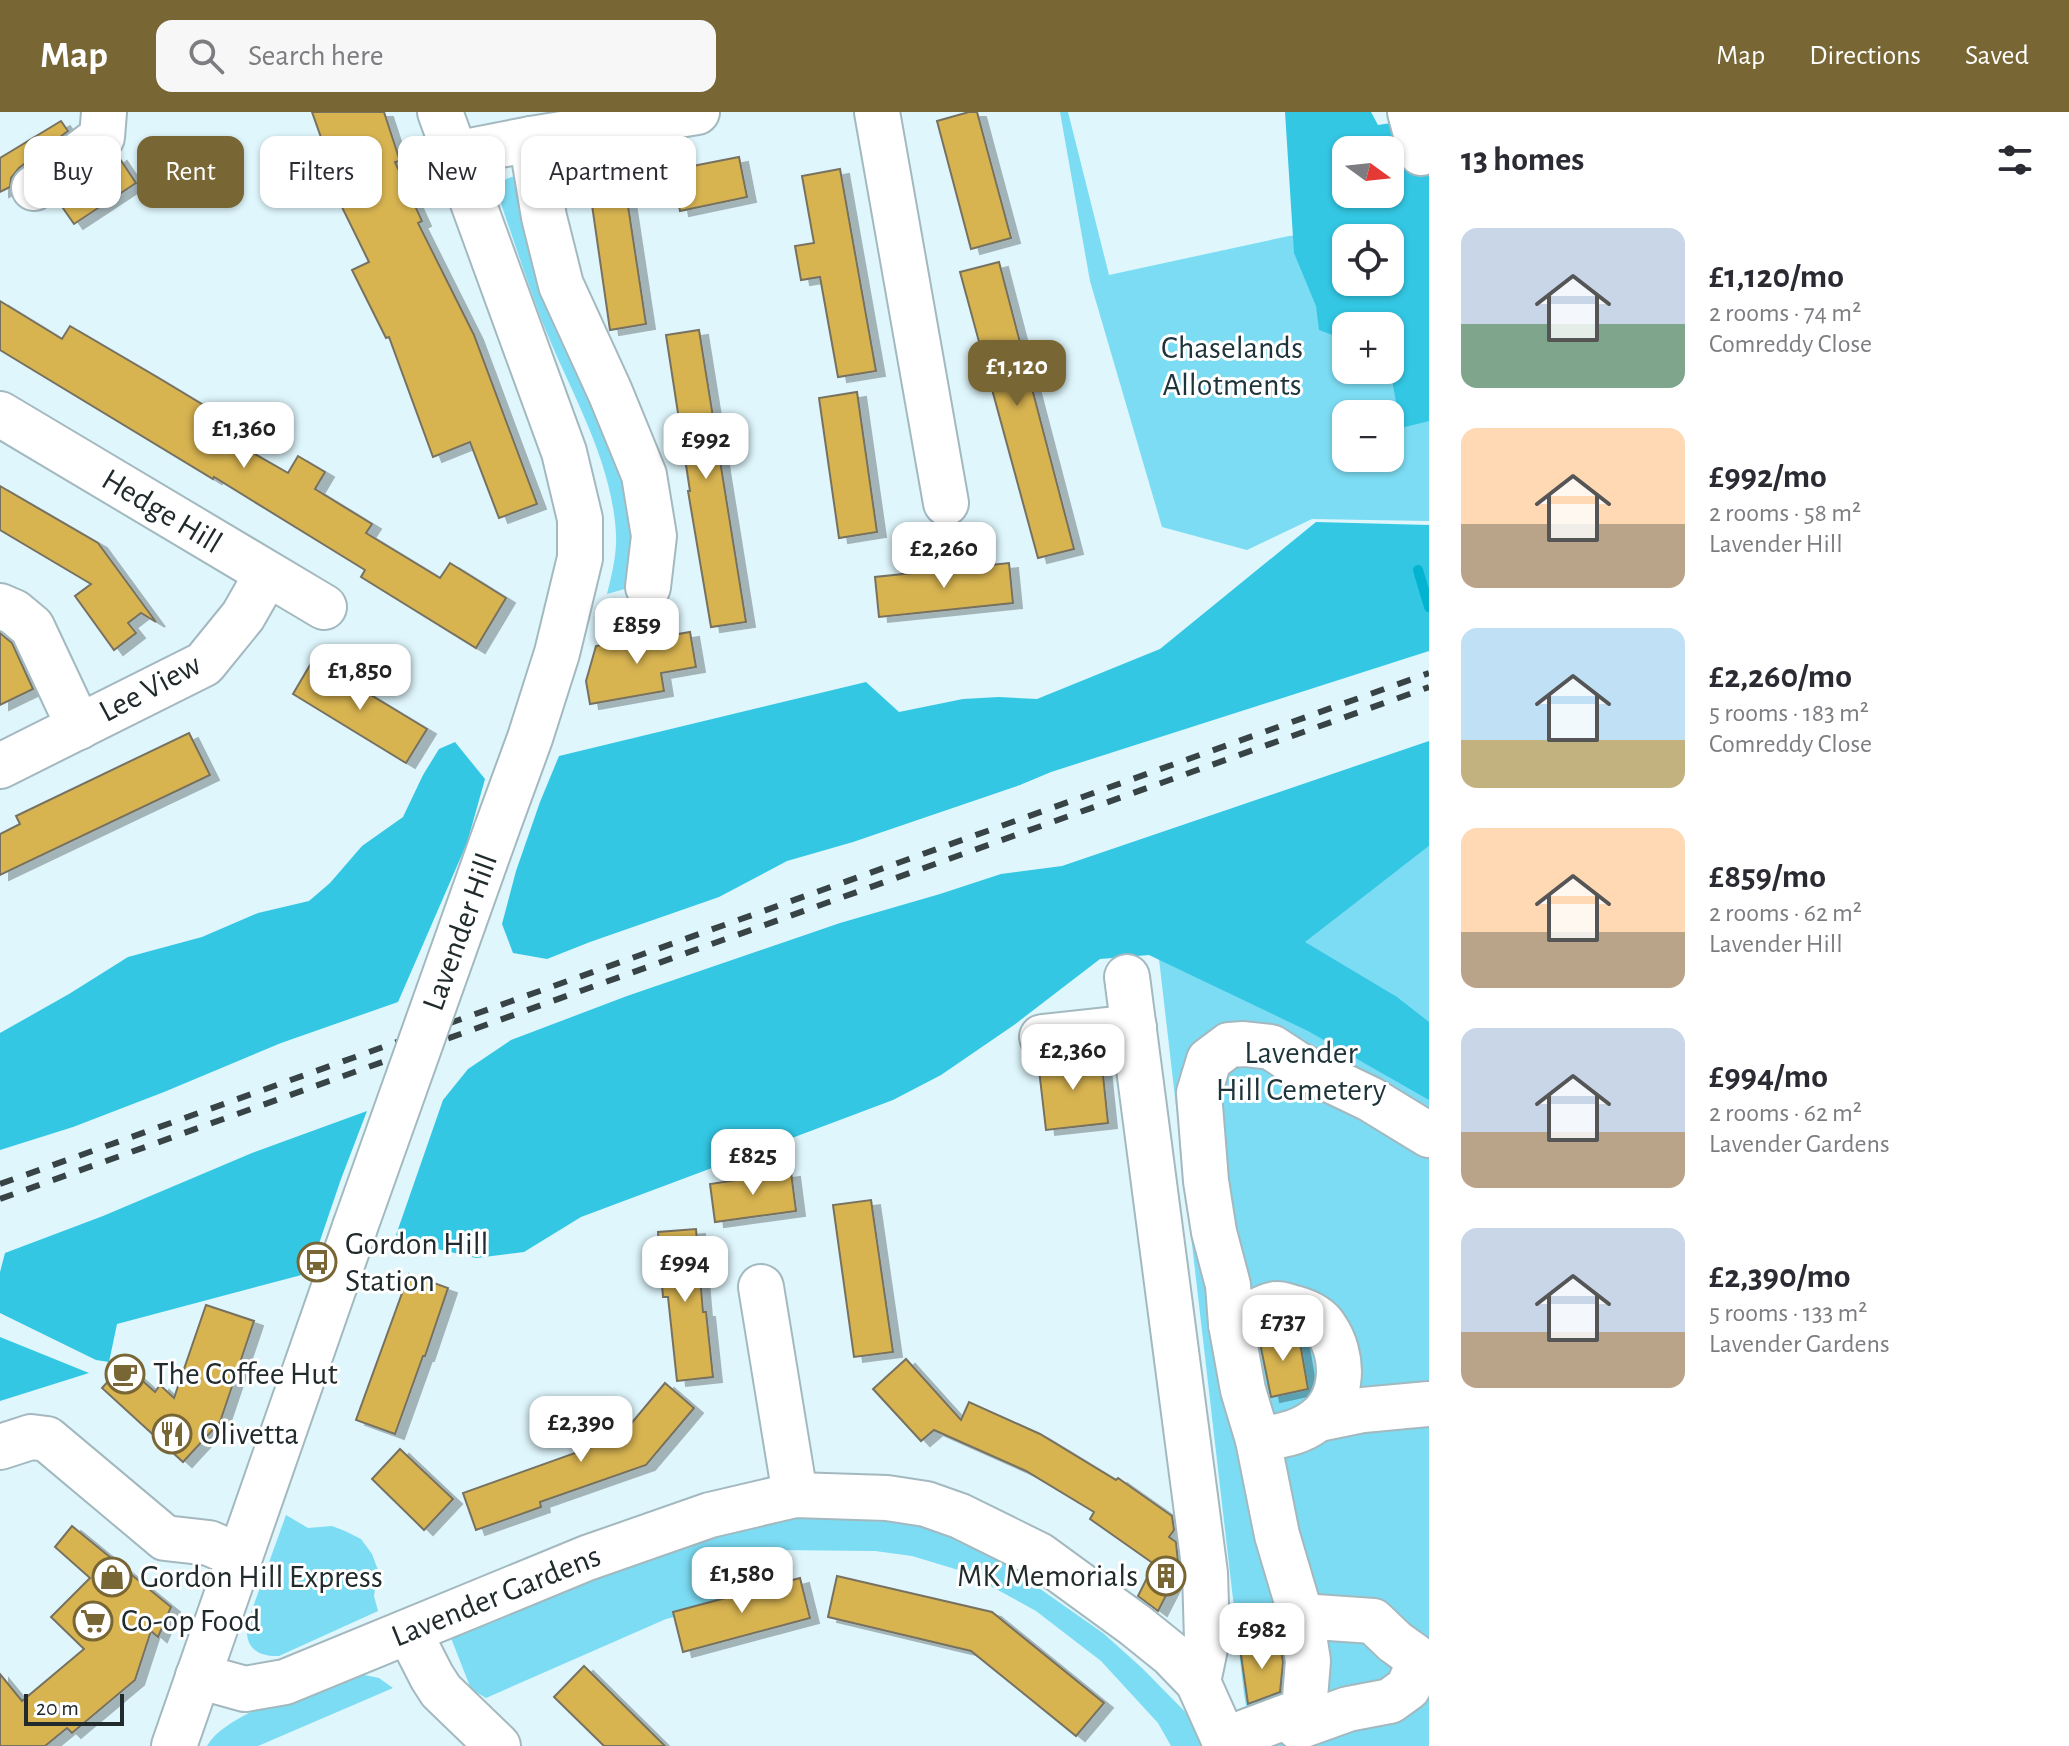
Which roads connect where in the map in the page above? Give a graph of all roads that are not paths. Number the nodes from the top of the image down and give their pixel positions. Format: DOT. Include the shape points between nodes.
graph roads {
  1 [pos="104,112"];
  2 [pos="440,112"];
  3 [pos="697,112"];
  4 [pos="877,112"];
  5 [pos="1410,112"];
  6 [pos="102,136"];
  7 [pos="448,136"];
  8 [pos="549,136"];
  9 [pos="1421,153"];
  10 [pos="474,208"];
  11 [pos="542,208"];
  12 [pos="0,414"];
  13 [pos="946,503"];
  14 [pos="267,574"];
  15 [pos="648,587"];
  16 [pos="0,606"];
  17 [pos="324,607"];
  18 [pos="79,727"];
  19 [pos="0,766"];
  20 [pos="1127,977"];
  21 [pos="1134,1027"];
  22 [pos="1042,1037"];
  23 [pos="1429,1135"];
  24 [pos="761,1287"];
  25 [pos="1231,1324"];
  26 [pos="1429,1404"];
  27 [pos="1319,1419"];
  28 [pos="1258,1440"];
  29 [pos="0,1447"];
  30 [pos="795,1495"];
  31 [pos="239,1556"];
  32 [pos="1301,1616"];
  33 [pos="409,1632"];
  34 [pos="1425,1659"];
  35 [pos="198,1676"];
  36 [pos="1198,1682"];
  37 [pos="1300,1728"];
  38 [pos="1224,1743"];
  39 [pos="174,1746"];
  40 [pos="498,1746"];
  1 -- 6 [label="street"];
  2 -- 7 [label="street, Lavender Hill"];
  3 -- 8 [label="street"];
  4 -- 13 [label="street"];
  5 -- 9 [label="street"];
  10 -- 31 [label="street, Lavender Hill, bridge" via="564,452 580,519 580,558 530,738"];
  11 -- 15 [label="street" via="561,285 644,475 654,536"];
  12 -- 14 [label="street, Hedge Hill"];
  14 -- 17 [label="street, Hedge Hill"];
  14 -- 18 [label="street, Lee View" via="243,616 204,664"];
  16 -- 18 [label="street" via="32,627"];
  18 -- 19 [label="street, Lee View"];
  20 -- 21 [label="street"];
  21 -- 22 [label="street"];
  21 -- 36 [label="street" via="1205,1573 1207,1639"];
  23 -- 25 [label="street" via="1271,1047 1229,1045 1209,1060 1199,1093 1199,1118"];
  24 -- 30 [label="street"];
  25 -- 27 [label="street" via="1277,1304 1304,1311 1325,1325 1340,1366 1339,1385"];
  25 -- 28 [label="street"];
  26 -- 27 [label="street"];
  27 -- 28 [label="street" via="1288,1435"];
  28 -- 32 [label="street" via="1277,1535"];
  29 -- 31 [label="street" via="31,1437 47,1439 165,1538 209,1543"];
  30 -- 33 [label="street, Lavender Gardens" via="710,1515 587,1558"];
  30 -- 36 [label="street, Lavender Gardens" via="887,1498 960,1516 1039,1555 1135,1625"];
  31 -- 35 [label="street, Lavender Hill"];
  32 -- 34 [label="street" via="1373,1621"];
  32 -- 37 [label="street" via="1308,1661"];
  33 -- 35 [label="street, Lavender Gardens" via="262,1687 245,1689"];
  33 -- 40 [label="street" via="441,1691"];
  34 -- 37 [label="street" via="1408,1688 1390,1701 1348,1709"];
  35 -- 39 [label="street, Lavender Hill"];
  36 -- 38 [label="street"];
  37 -- 38 [label="street"];
}
